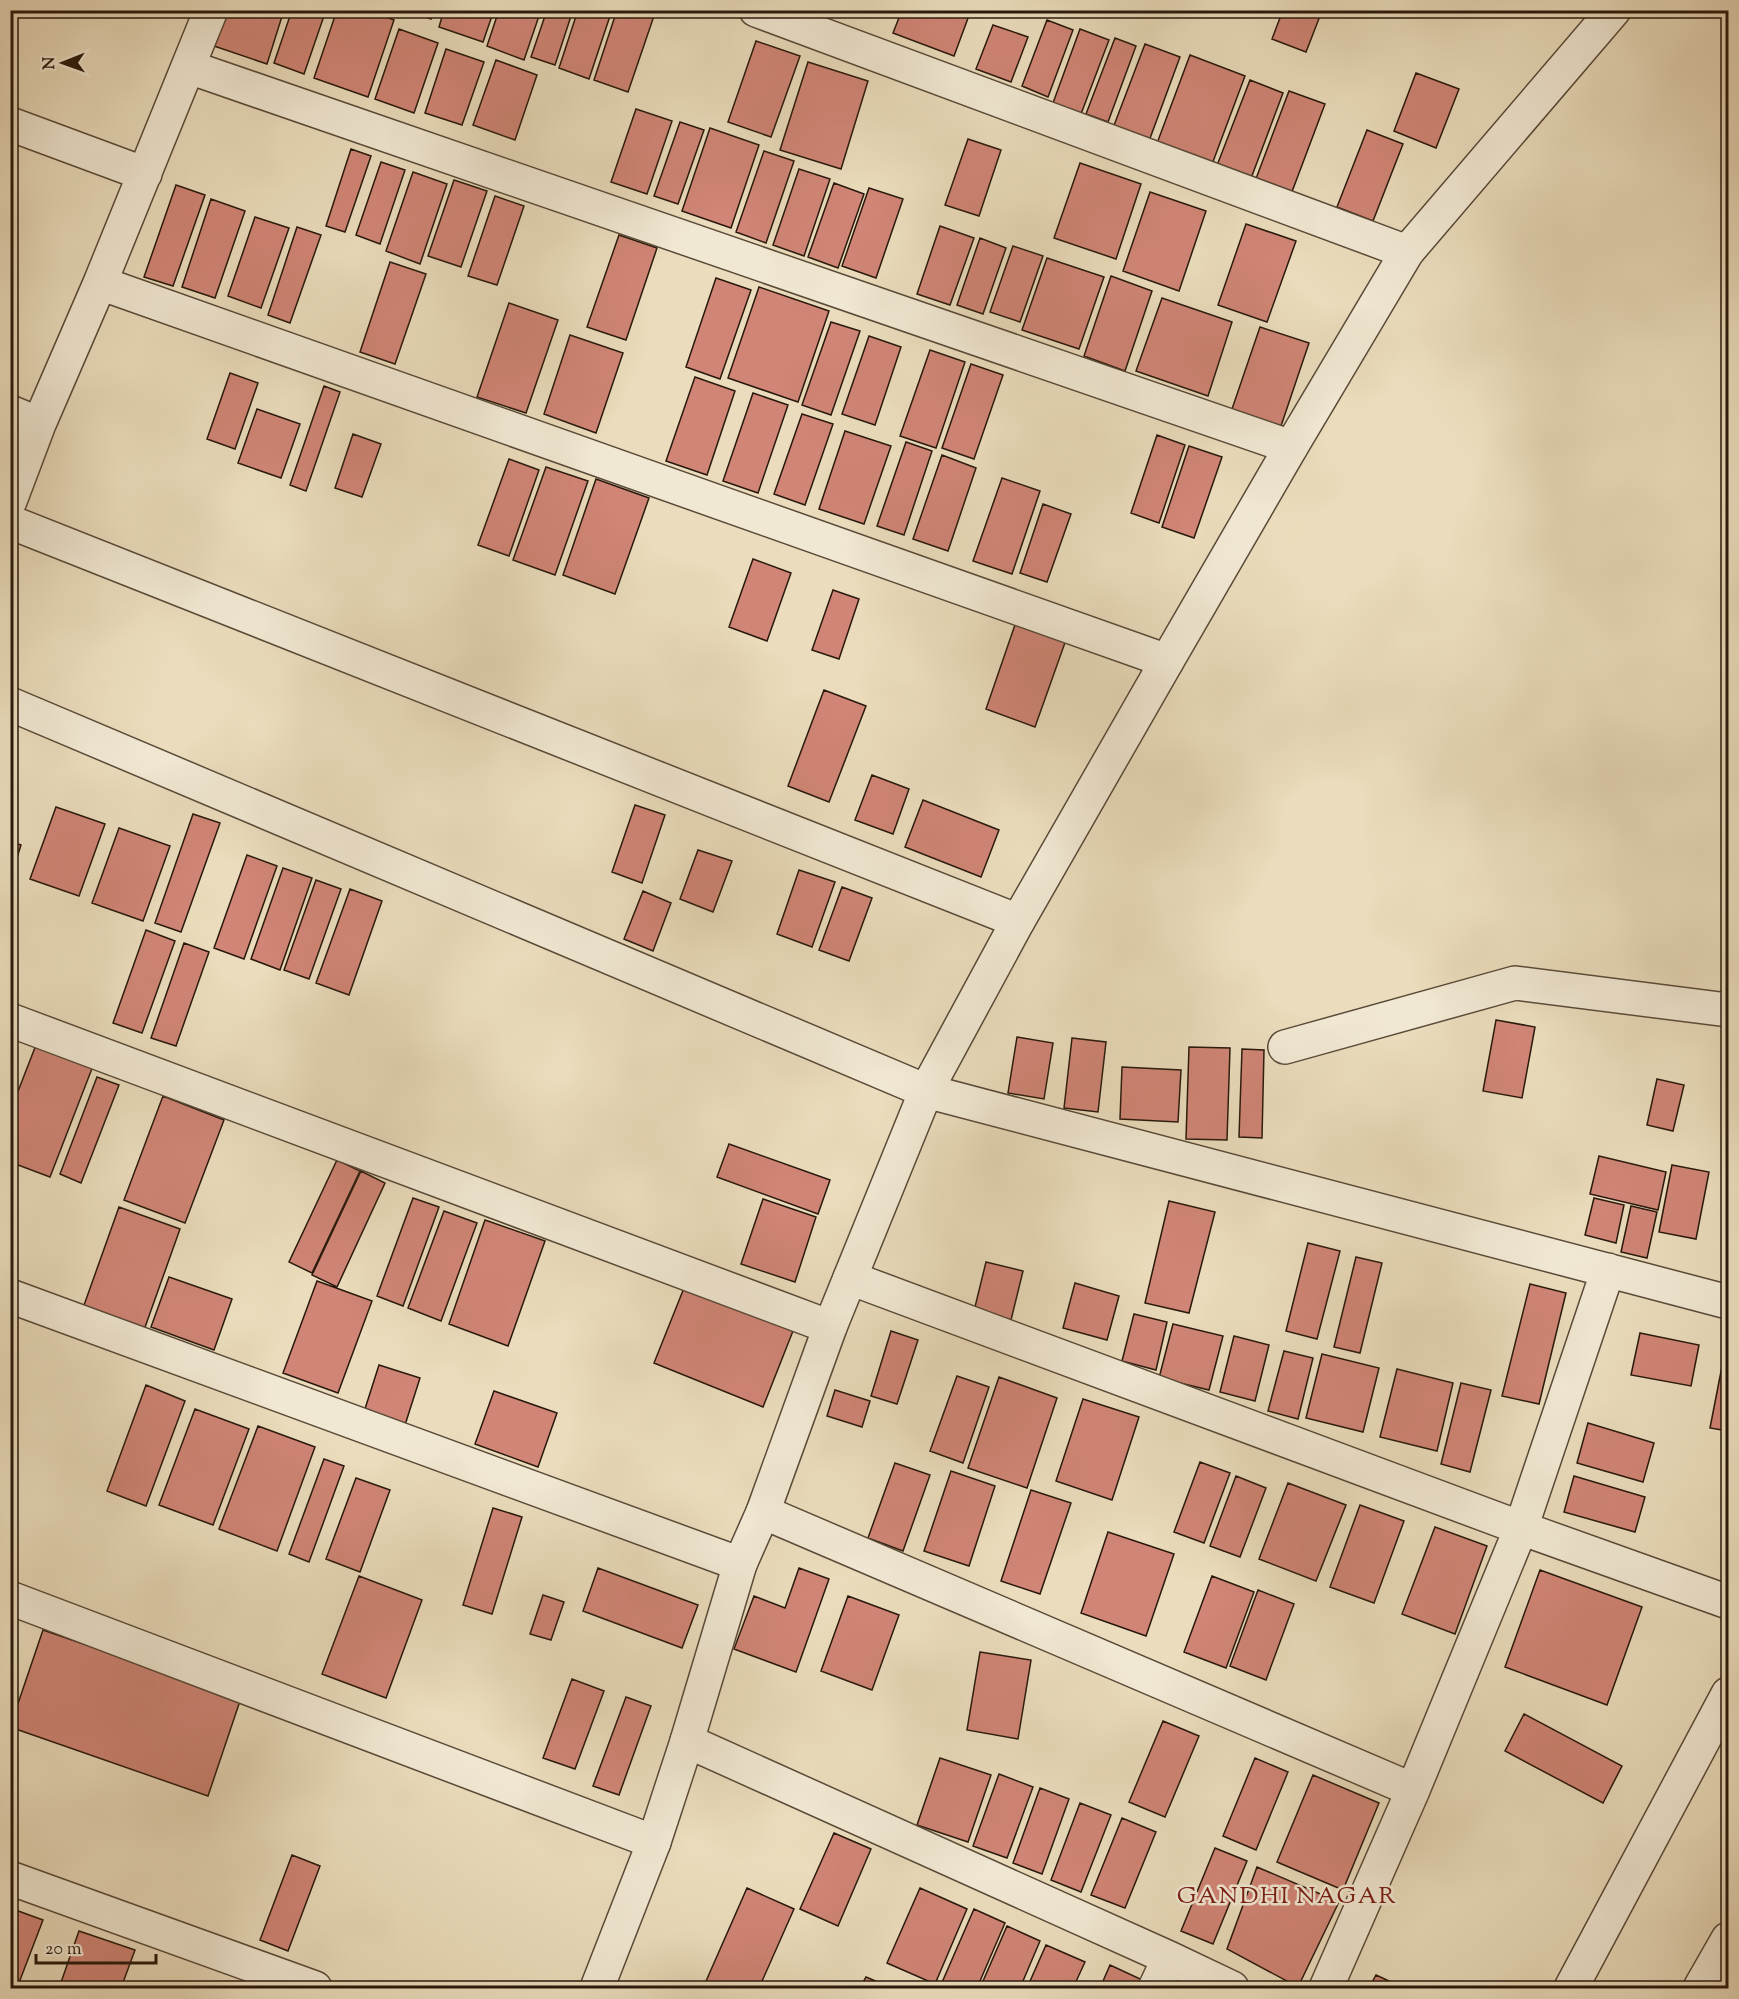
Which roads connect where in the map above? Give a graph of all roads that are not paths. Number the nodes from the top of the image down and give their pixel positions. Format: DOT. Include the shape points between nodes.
graph roads {
  1 [pos="211,10"];
  2 [pos="756,10"];
  3 [pos="1604,13"];
  4 [pos="189,67"];
  5 [pos="10,124"];
  6 [pos="145,174"];
  7 [pos="1407,252"];
  8 [pos="100,283"];
  9 [pos="25,418"];
  10 [pos="1291,447"];
  11 [pos="10,501"];
  12 [pos="10,522"];
  13 [pos="1167,661"];
  14 [pos="10,704"];
  15 [pos="1018,921"];
  16 [pos="1728,1010"];
  17 [pos="10,1020"];
  18 [pos="1285,1047"];
  19 [pos="926,1091"];
  20 [pos="1608,1270"];
  21 [pos="850,1278"];
  22 [pos="10,1296"];
  23 [pos="1728,1302"];
  24 [pos="830,1327"];
  25 [pos="763,1512"];
  26 [pos="1521,1528"];
  27 [pos="740,1564"];
  28 [pos="10,1598"];
  29 [pos="1728,1602"];
  30 [pos="1728,1694"];
  31 [pos="687,1741"];
  32 [pos="1413,1790"];
  33 [pos="654,1842"];
  34 [pos="10,1878"];
  35 [pos="1728,1939"];
  36 [pos="1169,1958"];
  37 [pos="599,1988"];
  38 [pos="315,1989"];
  39 [pos="1155,1989"];
  40 [pos="1232,1989"];
  41 [pos="1326,1989"];
  42 [pos="1571,1989"];
  43 [pos="1700,1989"];
  1 -- 4 [label="street"];
  2 -- 7 [label="street"];
  3 -- 7 [label="street"];
  4 -- 6 [label="street"];
  4 -- 10 [label="street"];
  5 -- 6 [label="street"];
  6 -- 8 [label="street"];
  7 -- 10 [label="street"];
  8 -- 9 [label="street"];
  8 -- 13 [label="street"];
  9 -- 11 [label="street"];
  10 -- 13 [label="street"];
  12 -- 15 [label="street"];
  13 -- 15 [label="street"];
  14 -- 19 [label="street"];
  15 -- 19 [label="street"];
  16 -- 18 [label="street" via="1515,983"];
  17 -- 24 [label="street"];
  19 -- 20 [label="street"];
  19 -- 21 [label="street"];
  20 -- 23 [label="street"];
  20 -- 26 [label="street"];
  21 -- 24 [label="street"];
  21 -- 26 [label="street"];
  22 -- 27 [label="street"];
  24 -- 25 [label="street"];
  25 -- 27 [label="street"];
  25 -- 32 [label="street"];
  26 -- 29 [label="street"];
  26 -- 32 [label="street"];
  27 -- 31 [label="street"];
  28 -- 33 [label="street"];
  30 -- 42 [label="street"];
  31 -- 33 [label="street"];
  31 -- 36 [label="street"];
  32 -- 41 [label="street"];
  33 -- 37 [label="street"];
  34 -- 38 [label="street"];
  35 -- 43 [label="street"];
  36 -- 39 [label="street"];
  36 -- 40 [label="street"];
}
